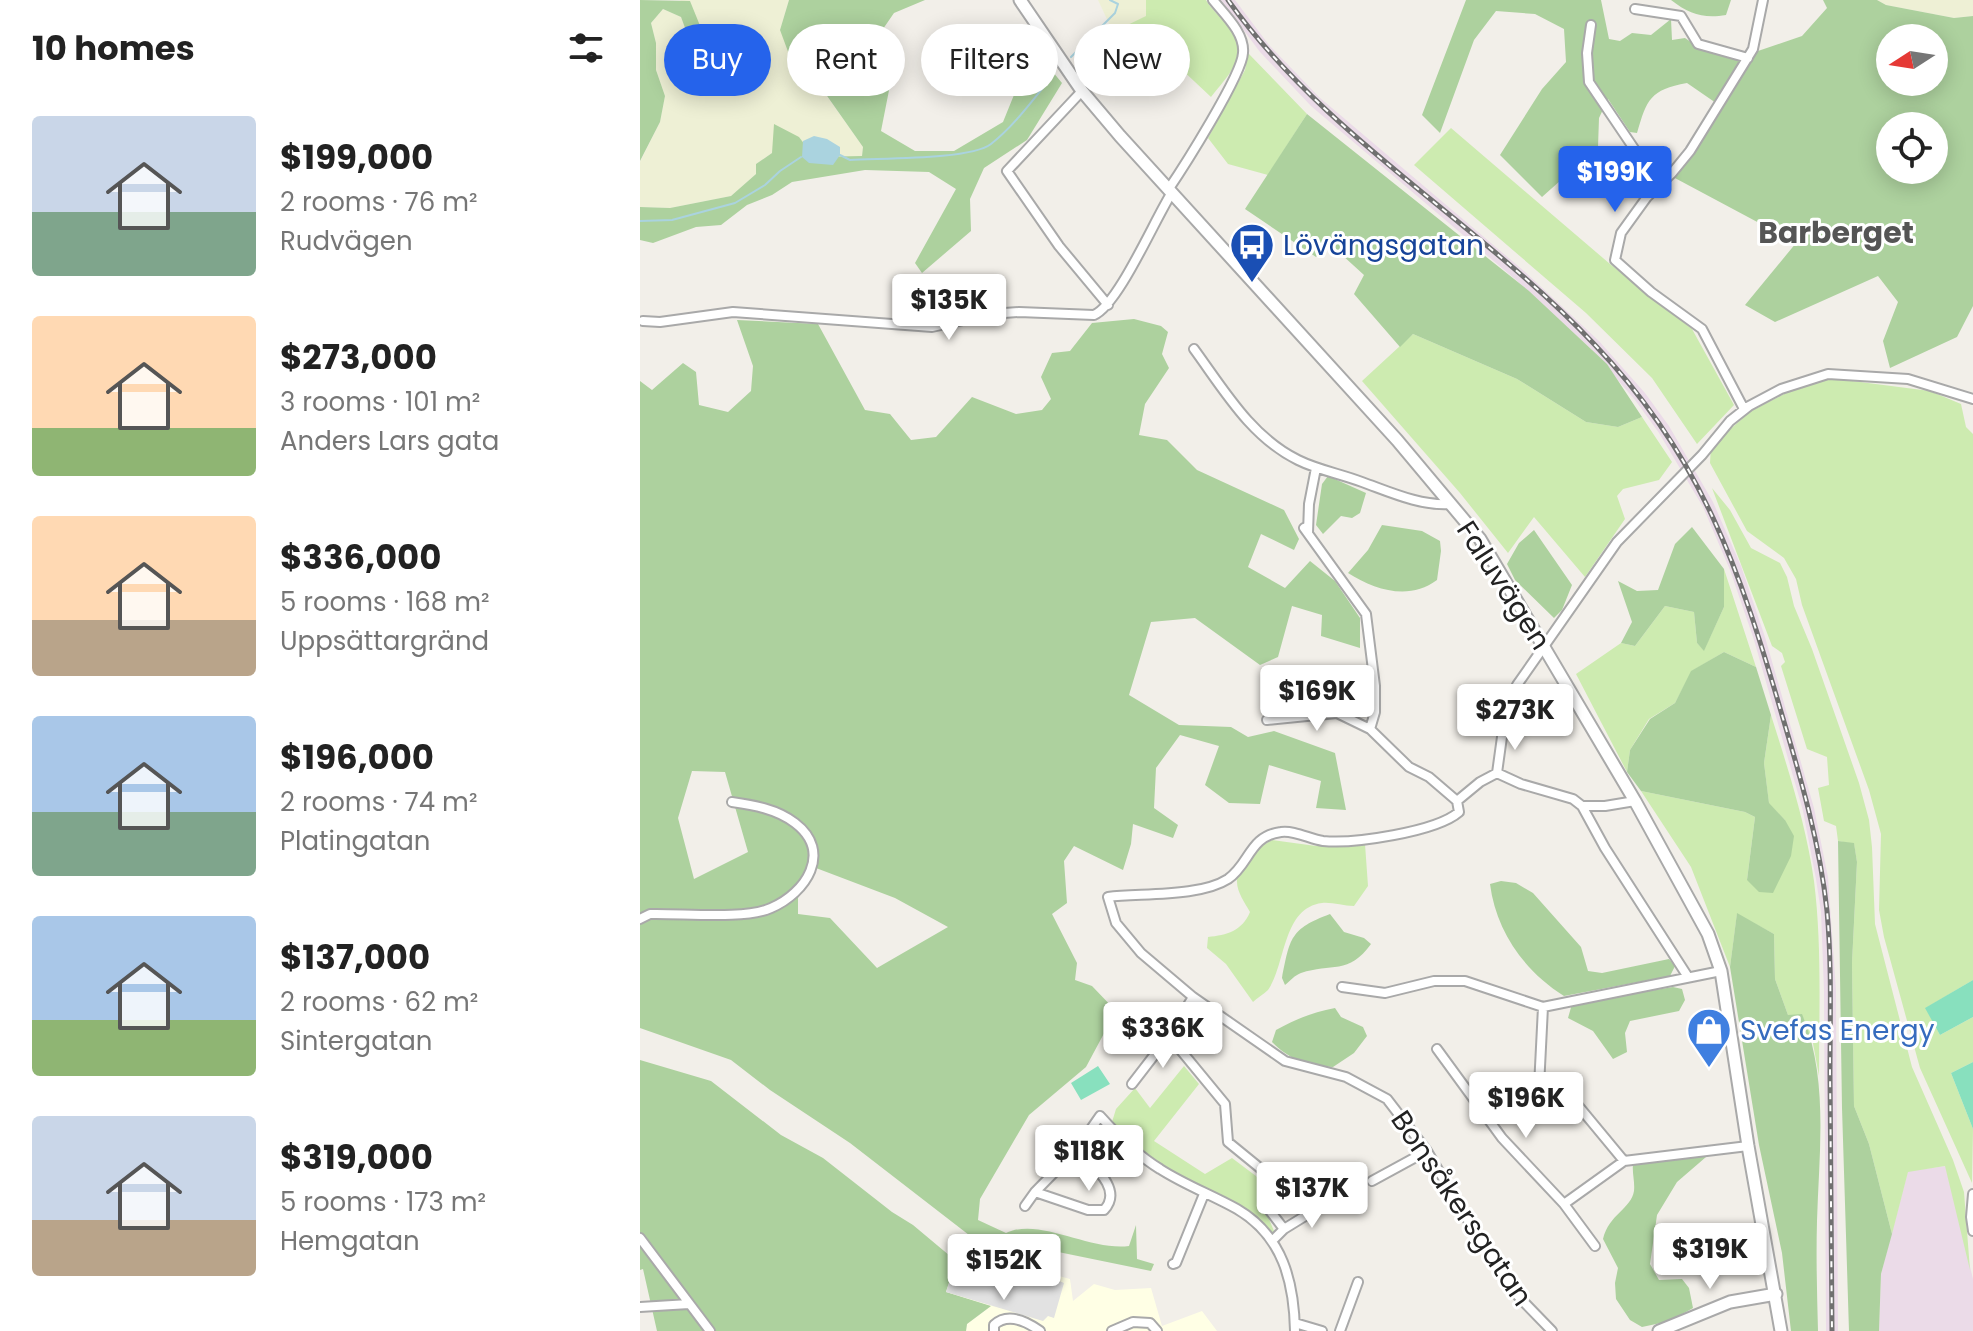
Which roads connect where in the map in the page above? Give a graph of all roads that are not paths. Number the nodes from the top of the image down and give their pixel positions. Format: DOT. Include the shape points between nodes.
graph roads {
  1 [pos="1020,0"];
  2 [pos="1213,0"];
  3 [pos="1763,0"];
  4 [pos="1635,9"];
  5 [pos="1591,25"];
  6 [pos="1748,58"];
  7 [pos="1074,79"];
  8 [pos="1077,96"];
  9 [pos="1086,96"];
  10 [pos="1169,192"];
  11 [pos="1647,197"];
  12 [pos="1108,305"];
  13 [pos="643,321"];
  14 [pos="1194,349"];
  15 [pos="1973,399"];
  16 [pos="1744,409"];
  17 [pos="1316,468"];
  18 [pos="1450,504"];
  19 [pos="1545,646"];
  20 [pos="1267,720"];
  21 [pos="1370,729"];
  22 [pos="1497,773"];
  23 [pos="1457,801"];
  24 [pos="1635,801"];
  25 [pos="732,802"];
  26 [pos="1582,806"];
  27 [pos="640,919"];
  28 [pos="1721,971"];
  29 [pos="1688,977"];
  30 [pos="1342,987"];
  31 [pos="1193,997"];
  32 [pos="1543,1007"];
  33 [pos="1169,1036"];
  34 [pos="1437,1049"];
  35 [pos="1132,1084"];
  36 [pos="1539,1087"];
  37 [pos="1470,1092"];
  38 [pos="1748,1146"];
  39 [pos="1077,1149"];
  40 [pos="1427,1151"];
  41 [pos="1624,1161"];
  42 [pos="1372,1181"];
  43 [pos="1035,1192"];
  44 [pos="1204,1194"];
  45 [pos="1973,1194"];
  46 [pos="1564,1204"];
  47 [pos="1323,1205"];
  48 [pos="1025,1206"];
  49 [pos="1284,1229"];
  50 [pos="1973,1231"];
  51 [pos="640,1238"];
  52 [pos="1273,1240"];
  53 [pos="1595,1246"];
  54 [pos="1173,1264"];
  55 [pos="1358,1282"];
  56 [pos="1776,1294"];
  57 [pos="689,1304"];
  58 [pos="640,1307"];
  59 [pos="1295,1327"];
  60 [pos="1547,1329"];
  61 [pos="1039,1330"];
  62 [pos="710,1331"];
  63 [pos="994,1331"];
  64 [pos="1112,1331"];
  65 [pos="1157,1331"];
  66 [pos="1322,1331"];
  67 [pos="1340,1331"];
  68 [pos="1659,1331"];
  69 [pos="1781,1331"];
  1 -- 7 [label="street, Faluvägen"];
  2 -- 10 [label="street" via="1244,53"];
  3 -- 6 [label="street"];
  4 -- 6 [label="street" via="1681,16 1698,44"];
  5 -- 11 [label="street" via="1589,82 1639,156"];
  6 -- 11 [label="street" via="1690,151"];
  8 -- 12 [label="street" via="1007,171"];
  9 -- 10 [label="street, Faluvägen"];
  10 -- 12 [label="street"];
  10 -- 18 [label="street, Faluvägen"];
  11 -- 16 [label="street" via="1621,233 1615,260 1702,329"];
  12 -- 13 [label="street" via="1094,315 990,314 932,327 733,312"];
  14 -- 17 [label="street" via="1268,441"];
  15 -- 16 [label="street" via="1908,379 1828,374 1781,389"];
  16 -- 19 [label="street" via="1617,542"];
  17 -- 18 [label="street" via="1433,505"];
  17 -- 21 [label="street" via="1306,531 1366,614 1375,686"];
  18 -- 19 [label="street, Faluvägen" via="1480,539"];
  19 -- 22 [label="street" via="1506,708"];
  19 -- 24 [label="street, Faluvägen"];
  20 -- 21 [label="street" via="1337,713"];
  21 -- 23 [label="street" via="1409,767"];
  22 -- 23 [label="street"];
  22 -- 26 [label="street"];
  23 -- 31 [label="street, Bonsåkersgatan" via="1459,812 1449,821 1384,837 1325,841 1283,831 1259,840 1230,878 1208,887 1108,897 1116,923 1141,953"];
  24 -- 26 [label="street"];
  24 -- 28 [label="street, Faluvägen" via="1708,934"];
  25 -- 27 [label="street" via="761,806 795,823 811,842 813,869 804,885 770,909 734,915 650,914"];
  26 -- 29 [label="street"];
  28 -- 29 [label="street"];
  28 -- 38 [label="street, Faluvägen"];
  29 -- 32 [label="street"];
  30 -- 32 [label="street" via="1385,993 1434,981 1465,981"];
  31 -- 33 [label="street"];
  31 -- 40 [label="street, Bonsåkersgatan" via="1285,1061 1346,1077 1387,1099"];
  32 -- 36 [label="street"];
  33 -- 35 [label="street"];
  33 -- 49 [label="street" via="1225,1104 1228,1142 1266,1173 1270,1211"];
  34 -- 37 [label="street"];
  36 -- 37 [label="street" via="1486,1080"];
  36 -- 41 [label="street" via="1571,1097"];
  37 -- 46 [label="street" via="1502,1138"];
  38 -- 41 [label="street"];
  38 -- 56 [label="street, Faluvägen"];
  39 -- 43 [label="street"];
  39 -- 43 [label="street" via="1105,1180 1111,1203 1104,1210 1088,1210"];
  39 -- 44 [label="street" via="1100,1116 1124,1142"];
  40 -- 42 [label="street"];
  40 -- 60 [label="street, Bonsåkersgatan" via="1518,1296"];
  41 -- 46 [label="street"];
  43 -- 48 [label="street"];
  44 -- 52 [label="street" via="1239,1210"];
  44 -- 54 [label="street"];
  45 -- 50 [label="street"];
  46 -- 53 [label="street"];
  47 -- 49 [label="street"];
  49 -- 52 [label="street"];
  51 -- 57 [label="street"];
  52 -- 59 [label="street" via="1291,1281"];
  55 -- 67 [label="street"];
  56 -- 68 [label="street" via="1730,1302"];
  56 -- 69 [label="street, Faluvägen"];
  57 -- 58 [label="street"];
  57 -- 62 [label="street"];
  59 -- 66 [label="street"];
  61 -- 63 [label="street" via="1009,1317 994,1325"];
  64 -- 65 [label="street" via="1133,1322 1150,1323"];
}
